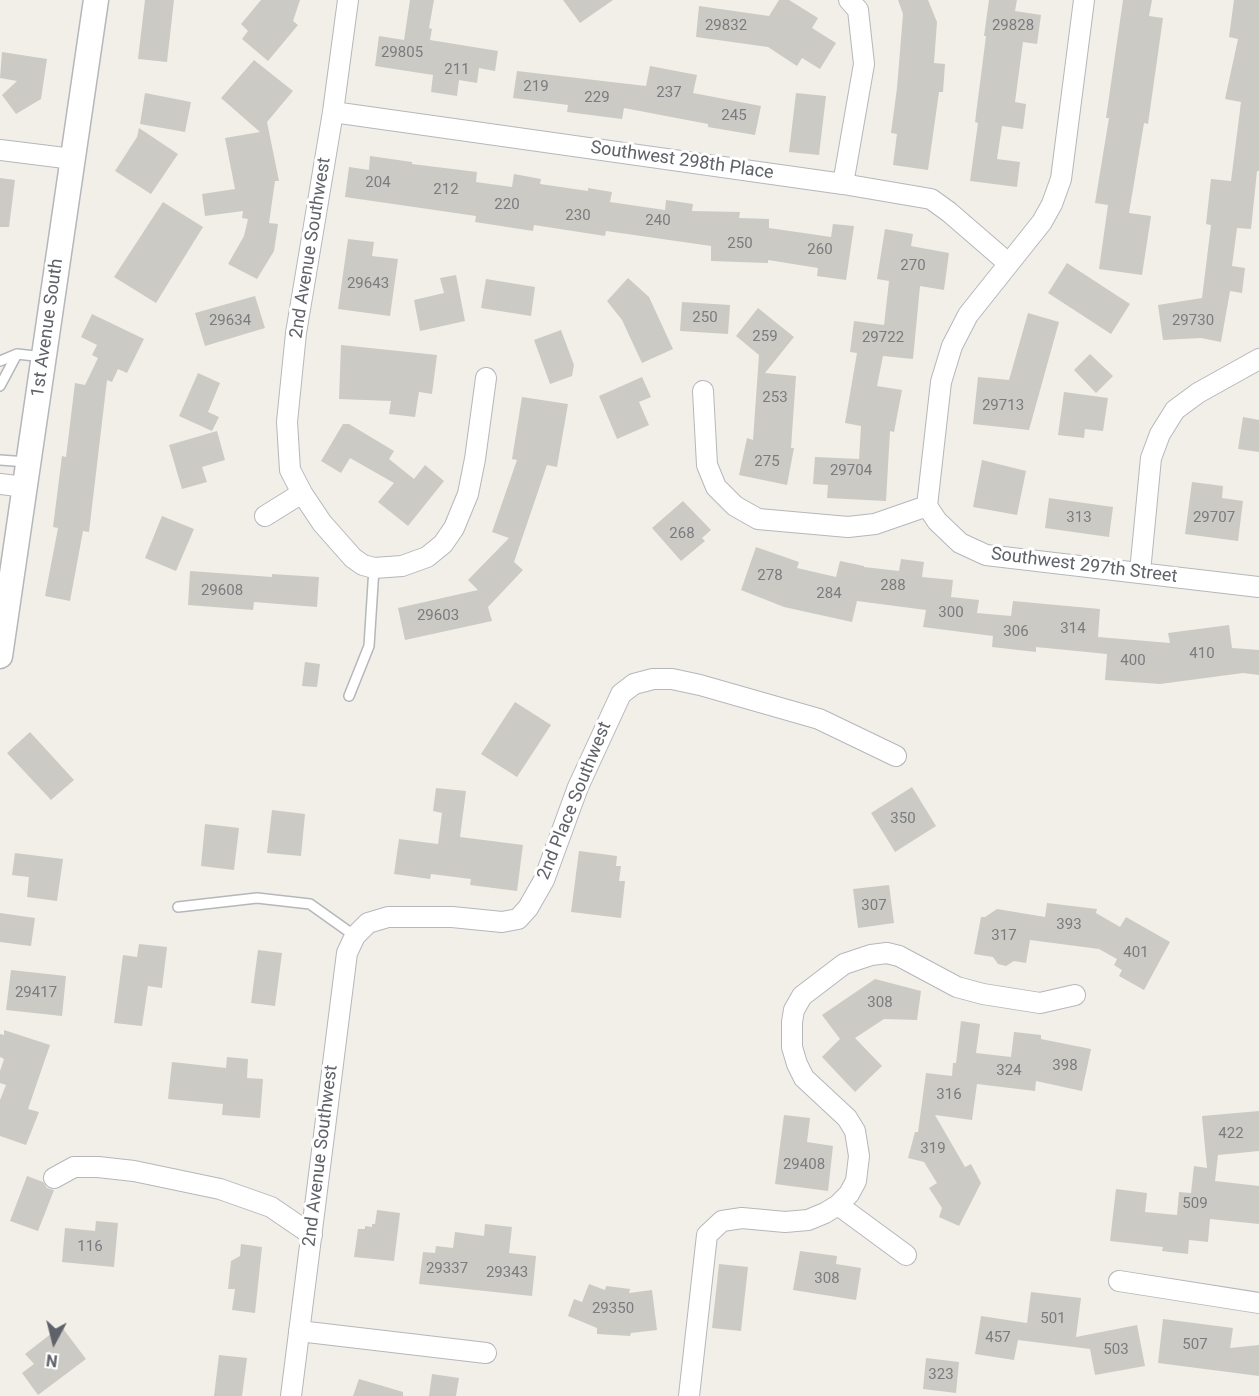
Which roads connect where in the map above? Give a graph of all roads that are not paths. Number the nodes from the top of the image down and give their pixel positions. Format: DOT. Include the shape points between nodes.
graph roads {
  1 [pos="96,0"];
  2 [pos="348,0"];
  3 [pos="849,0"];
  4 [pos="1084,0"];
  5 [pos="333,112"];
  6 [pos="0,150"];
  7 [pos="73,159"];
  8 [pos="843,184"];
  9 [pos="1008,263"];
  10 [pos="17,354"];
  11 [pos="44,357"];
  12 [pos="1259,359"];
  13 [pos="0,361"];
  14 [pos="486,378"];
  15 [pos="0,386"];
  16 [pos="703,391"];
  17 [pos="0,460"];
  18 [pos="28,462"];
  19 [pos="0,484"];
  20 [pos="25,487"];
  21 [pos="302,493"];
  22 [pos="927,506"];
  23 [pos="265,516"];
  24 [pos="374,568"];
  25 [pos="1140,572"];
  26 [pos="1259,587"];
  27 [pos="0,656"];
  28 [pos="349,696"];
  29 [pos="896,756"];
  30 [pos="178,907"];
  31 [pos="361,929"];
  32 [pos="1075,995"];
  33 [pos="54,1178"];
  34 [pos="838,1205"];
  35 [pos="312,1235"];
  36 [pos="906,1255"];
  37 [pos="1119,1281"];
  38 [pos="1259,1303"];
  39 [pos="299,1331"];
  40 [pos="486,1353"];
  41 [pos="291,1396"];
  42 [pos="689,1396"];
  1 -- 7 [label="street, 1st Avenue South"];
  2 -- 5 [label="street, 2nd Avenue Southwest"];
  3 -- 8 [label="street" via="858,10 864,64"];
  4 -- 9 [label="street" via="1060,179 1042,222"];
  5 -- 8 [label="street, Southwest 298th Place"];
  5 -- 21 [label="street, 2nd Avenue Southwest" via="296,333 288,412 290,470"];
  6 -- 7 [label="street"];
  7 -- 11 [label="street, 1st Avenue South"];
  8 -- 9 [label="street, Southwest 298th Place" via="931,199"];
  9 -- 22 [label="street" via="969,315 952,346 941,382"];
  10 -- 11 [label="lane"];
  10 -- 13 [label="lane"];
  10 -- 15 [label="lane"];
  11 -- 18 [label="street, 1st Avenue South"];
  12 -- 25 [label="street" via="1175,410 1160,435 1151,458"];
  14 -- 24 [label="street" via="472,478 454,528 428,557 402,566"];
  16 -- 22 [label="street" via="707,465 716,487 735,506 758,519 848,527 875,524"];
  17 -- 18 [label="lane"];
  18 -- 20 [label="street, 1st Avenue South"];
  19 -- 20 [label="street"];
  20 -- 27 [label="street, 1st Avenue South"];
  21 -- 23 [label="street"];
  21 -- 24 [label="street, 2nd Avenue Southwest" via="353,558"];
  22 -- 25 [label="street, Southwest 297th Street" via="960,543 986,555"];
  24 -- 28 [label="lane" via="369,646"];
  25 -- 26 [label="street, Southwest 297th Street"];
  29 -- 31 [label="street, 2nd Place Southwest" via="819,719 700,685 672,679 634,684 621,693 578,787 544,880 518,919 502,922 388,917"];
  30 -- 31 [label="lane" via="257,898 310,904"];
  31 -- 35 [label="street, 2nd Avenue Southwest" via="347,953"];
  32 -- 34 [label="street" via="1040,1003 983,994 957,987 887,952 844,964 802,996 794,1010 792,1047 797,1064 804,1078 855,1131 859,1155 856,1181"];
  33 -- 35 [label="street" via="74,1167 98,1167 220,1189 271,1207"];
  34 -- 36 [label="street"];
  34 -- 42 [label="street" via="808,1220 722,1221 707,1235"];
  35 -- 39 [label="street, 2nd Avenue Southwest"];
  37 -- 38 [label="street"];
  39 -- 40 [label="street"];
  39 -- 41 [label="street, 2nd Avenue Southwest"];
}
